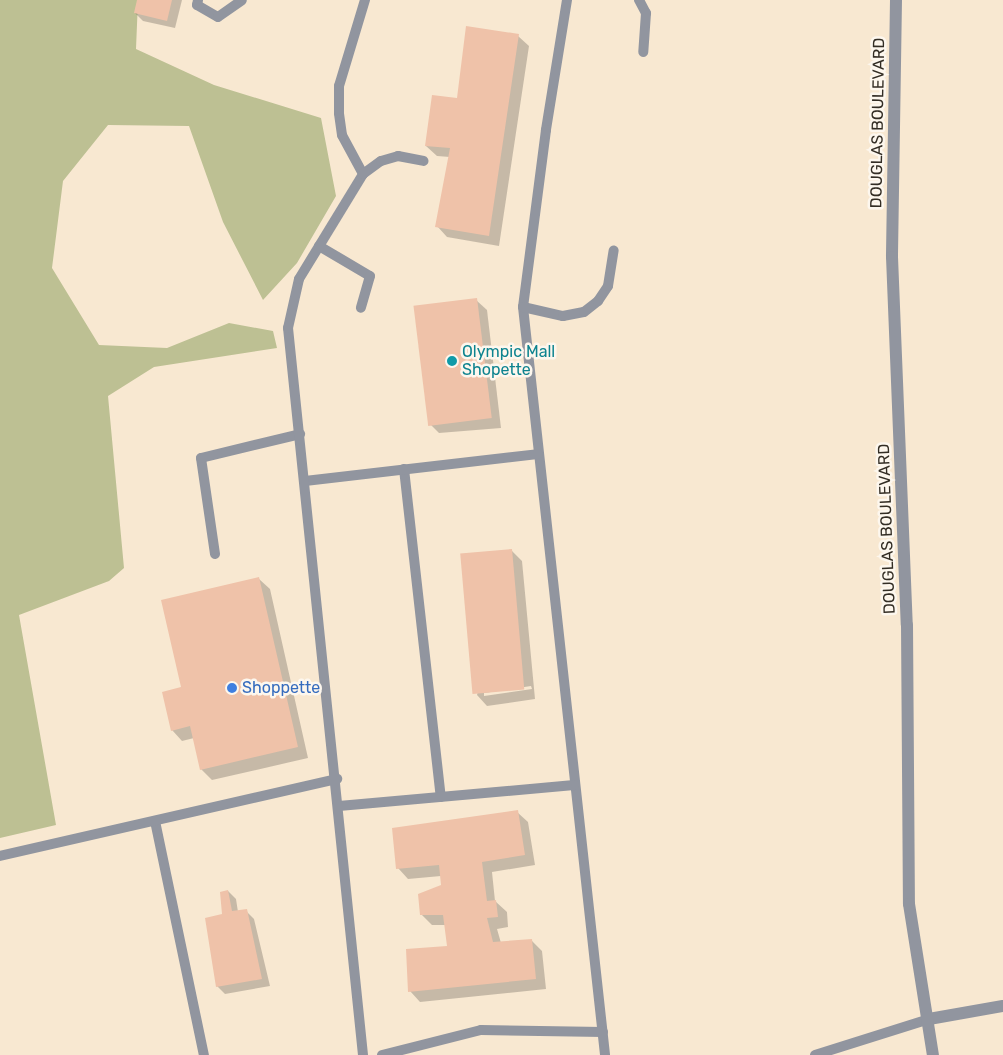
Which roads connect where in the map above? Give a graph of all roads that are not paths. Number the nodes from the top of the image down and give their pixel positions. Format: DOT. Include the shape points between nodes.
graph roads {
  1 [pos="198,0"];
  2 [pos="242,0"];
  3 [pos="365,0"];
  4 [pos="567,0"];
  5 [pos="639,0"];
  6 [pos="896,0"];
  7 [pos="643,52"];
  8 [pos="424,160"];
  9 [pos="363,174"];
  10 [pos="319,246"];
  11 [pos="614,250"];
  12 [pos="523,307"];
  13 [pos="361,308"];
  14 [pos="300,434"];
  15 [pos="537,454"];
  16 [pos="404,469"];
  17 [pos="305,481"];
  18 [pos="215,554"];
  19 [pos="337,780"];
  20 [pos="574,785"];
  21 [pos="441,797"];
  22 [pos="339,806"];
  23 [pos="154,821"];
  24 [pos="0,856"];
  25 [pos="1003,1006"];
  26 [pos="929,1019"];
  27 [pos="602,1032"];
  28 [pos="204,1055"];
  29 [pos="363,1055"];
  30 [pos="382,1055"];
  31 [pos="605,1055"];
  32 [pos="815,1055"];
  33 [pos="933,1055"];
  1 -- 2 [label="lane" via="197,5 218,17"];
  3 -- 9 [label="lane" via="339,86 342,135"];
  4 -- 12 [label="lane"];
  5 -- 7 [label="lane" via="646,13"];
  6 -- 26 [label="street, DOUGLAS BOULEVARD" via="892,257 906,625 910,904"];
  8 -- 9 [label="lane" via="398,156 382,161"];
  9 -- 10 [label="lane"];
  10 -- 13 [label="lane" via="370,276"];
  10 -- 14 [label="lane" via="299,279 288,328"];
  11 -- 12 [label="lane" via="608,286 598,301 584,312 563,316"];
  12 -- 15 [label="lane"];
  14 -- 17 [label="lane"];
  14 -- 18 [label="lane" via="201,458"];
  15 -- 16 [label="lane"];
  15 -- 20 [label="lane"];
  16 -- 17 [label="lane"];
  16 -- 21 [label="lane"];
  17 -- 19 [label="lane"];
  19 -- 22 [label="lane"];
  19 -- 23 [label="lane"];
  20 -- 21 [label="lane"];
  20 -- 27 [label="lane"];
  21 -- 22 [label="lane"];
  22 -- 29 [label="lane"];
  23 -- 24 [label="lane"];
  23 -- 28 [label="lane"];
  25 -- 26 [label="street"];
  26 -- 32 [label="lane"];
  26 -- 33 [label="street, DOUGLAS BOULEVARD"];
  27 -- 30 [label="lane" via="481,1030"];
  27 -- 31 [label="lane"];
}
